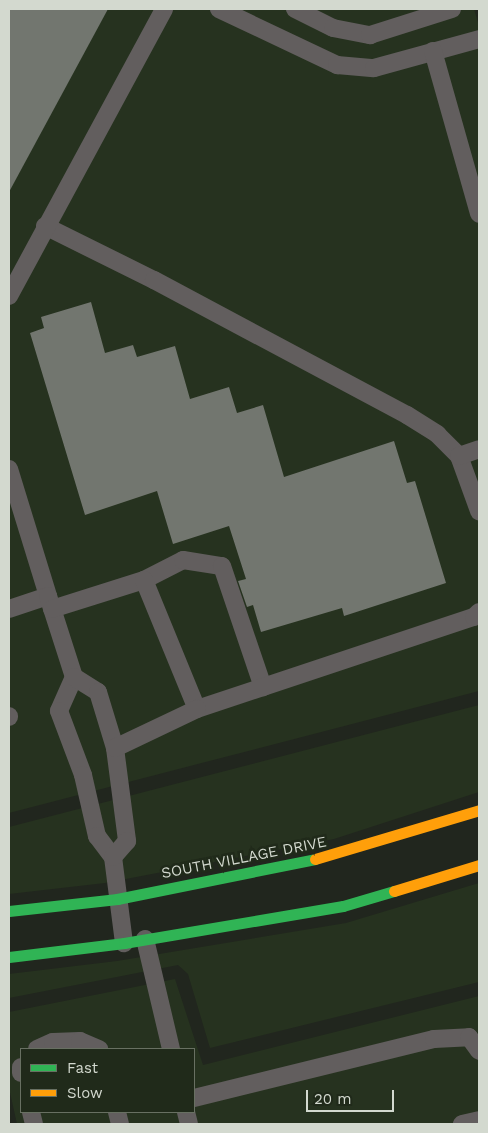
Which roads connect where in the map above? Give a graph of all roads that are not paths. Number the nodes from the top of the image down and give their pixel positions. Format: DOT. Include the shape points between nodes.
graph roads {
  1 [pos="164,9"];
  2 [pos="219,9"];
  3 [pos="295,9"];
  4 [pos="452,9"];
  5 [pos="479,40"];
  6 [pos="434,52"];
  7 [pos="479,214"];
  8 [pos="45,226"];
  9 [pos="9,296"];
  10 [pos="479,449"];
  11 [pos="459,456"];
  12 [pos="9,469"];
  13 [pos="479,511"];
  14 [pos="144,580"];
  15 [pos="50,603"];
  16 [pos="9,609"];
  17 [pos="479,612"];
  18 [pos="74,677"];
  19 [pos="263,687"];
  20 [pos="197,709"];
  21 [pos="115,748"];
  22 [pos="479,810"];
  23 [pos="113,857"];
  24 [pos="479,866"];
  25 [pos="117,898"];
  26 [pos="9,911"];
  27 [pos="145,939"];
  28 [pos="124,943"];
  29 [pos="9,957"];
  30 [pos="39,1048"];
  31 [pos="97,1048"];
  32 [pos="171,1048"];
  33 [pos="479,1051"];
  34 [pos="195,1098"];
  35 [pos="479,1120"];
  36 [pos="462,1124"];
  1 -- 8 [label="lane"];
  2 -- 6 [label="lane" via="337,65 374,68"];
  3 -- 4 [label="lane" via="333,28 370,35"];
  5 -- 6 [label="lane"];
  6 -- 7 [label="lane"];
  8 -- 9 [label="lane"];
  8 -- 11 [label="lane" via="154,280 407,415 437,434"];
  10 -- 11 [label="lane"];
  11 -- 13 [label="lane"];
  12 -- 15 [label="lane"];
  14 -- 15 [label="lane"];
  14 -- 19 [label="lane" via="183,560 222,566"];
  14 -- 20 [label="lane"];
  15 -- 16 [label="lane"];
  15 -- 18 [label="lane"];
  17 -- 19 [label="lane" via="474,618"];
  18 -- 21 [label="lane" via="98,692"];
  18 -- 23 [label="lane" via="59,711 83,775 97,836"];
  19 -- 20 [label="lane"];
  20 -- 21 [label="lane"];
  21 -- 23 [label="lane" via="127,841"];
  22 -- 25 [label="street, SOUTH VILLAGE DRIVE" via="338,855"];
  23 -- 25 [label="lane"];
  24 -- 27 [label="street" via="344,906"];
  25 -- 26 [label="street, SOUTH VILLAGE DRIVE"];
  25 -- 28 [label="lane"];
  27 -- 28 [label="street"];
  27 -- 32 [label="lane"];
  28 -- 29 [label="street"];
  30 -- 31 [label="lane" via="53,1042 80,1041"];
  33 -- 34 [label="lane" via="469,1037 434,1039"];
  35 -- 36 [label="lane"];
}
